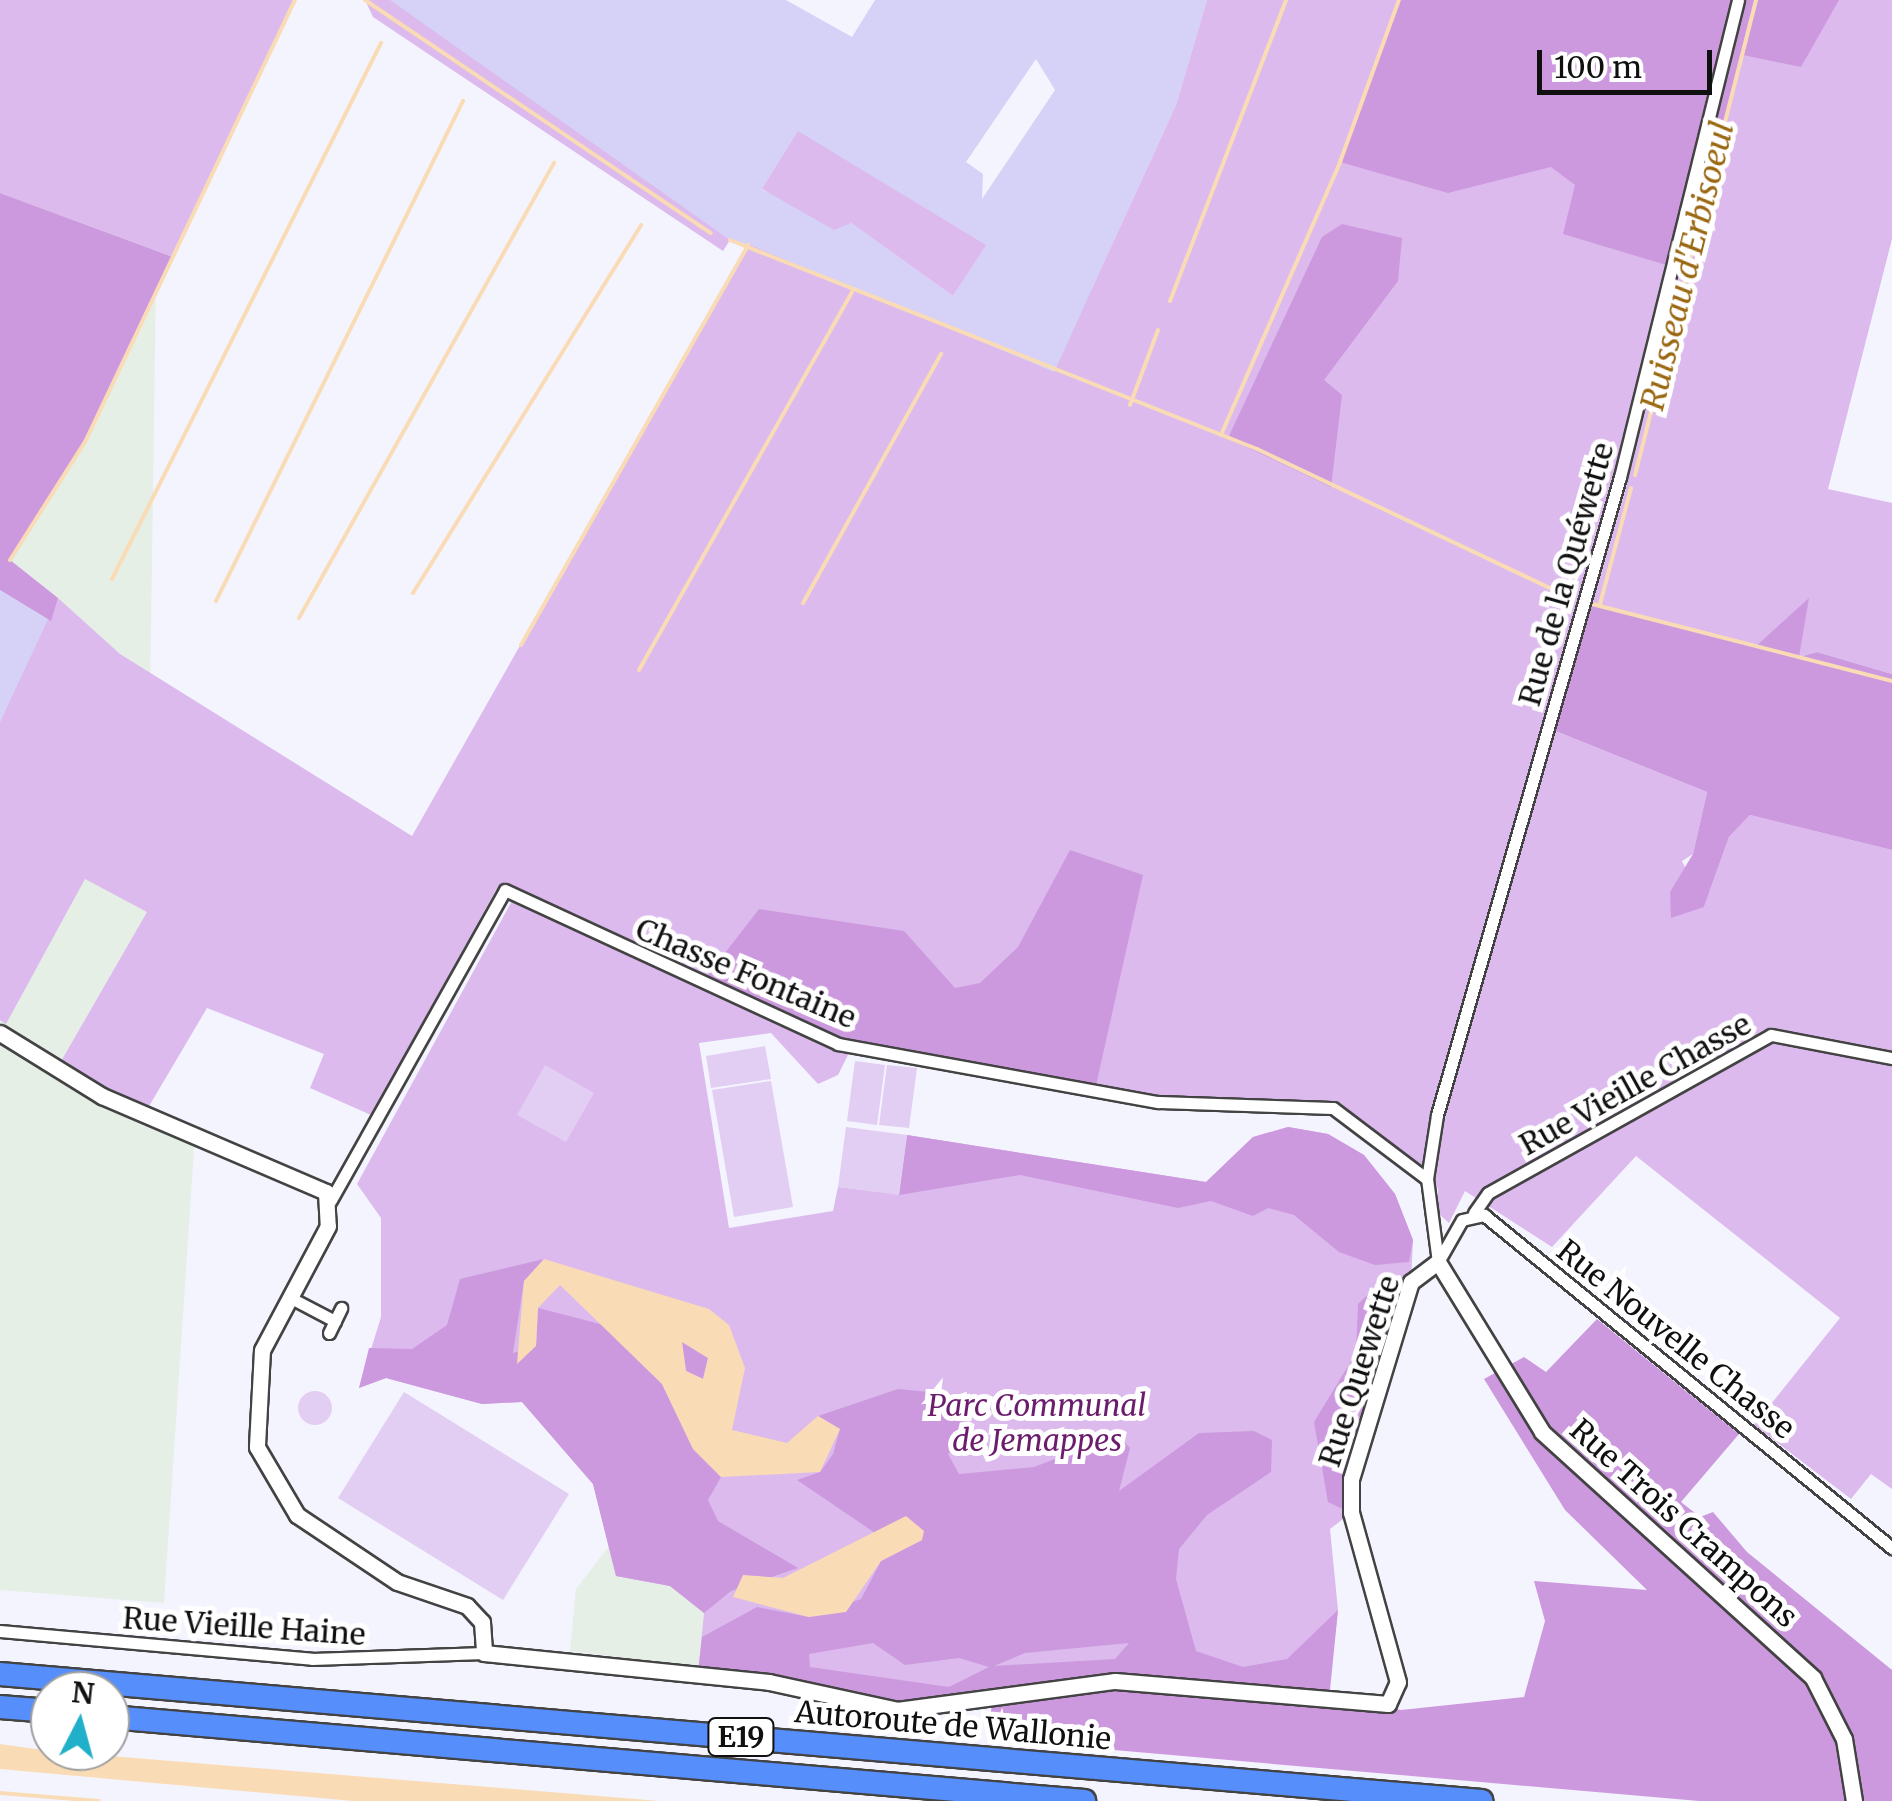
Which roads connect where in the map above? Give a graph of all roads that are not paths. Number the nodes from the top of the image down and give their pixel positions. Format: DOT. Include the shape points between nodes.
graph roads {
  1 [pos="1738,0"];
  2 [pos="0,1032"];
  3 [pos="1892,1058"];
  4 [pos="1427,1178"];
  5 [pos="331,1200"];
  6 [pos="1474,1213"];
  7 [pos="1438,1262"];
  8 [pos="289,1297"];
  9 [pos="342,1308"];
  10 [pos="1892,1548"];
  11 [pos="0,1631"];
  12 [pos="484,1653"];
  13 [pos="0,1674"];
  14 [pos="0,1707"];
  15 [pos="30,1710"];
  16 [pos="130,1719"];
  17 [pos="1084,1801"];
  18 [pos="1482,1801"];
  19 [pos="1854,1801"];
  1 -- 4 [label="street, Rue de la Quéwette" via="1620,477"];
  2 -- 5 [label="street" via="102,1096 318,1184"];
  3 -- 6 [label="street, Rue Vieille Chasse" via="1771,1035 1488,1193"];
  4 -- 5 [label="street, Chasse Fontaine" via="1334,1108 1158,1102 838,1044 505,890"];
  4 -- 7 [label="street, Rue de la Quéwette"];
  5 -- 8 [label="street" via="328,1226"];
  6 -- 7 [label="street"];
  6 -- 10 [label="street, Rue Nouvelle Chasse"];
  7 -- 12 [label="street, Rue Quewette" via="1411,1282 1350,1493 1398,1682 1394,1699 1378,1707 1115,1681 897,1710 769,1682"];
  7 -- 19 [label="street, Rue Trois Crampons" via="1542,1432 1814,1678 1852,1776"];
  8 -- 9 [label="street" via="332,1327"];
  8 -- 12 [label="street" via="262,1350 253,1411 277,1491 296,1516 386,1576 468,1606 482,1622"];
  11 -- 12 [label="street, Rue Vieille Haine" via="312,1660"];
  13 -- 18 [label="highway, Autoroute de Wallonie / E19"];
  14 -- 15 [label="highway"];
  16 -- 17 [label="highway, E19"];
}
